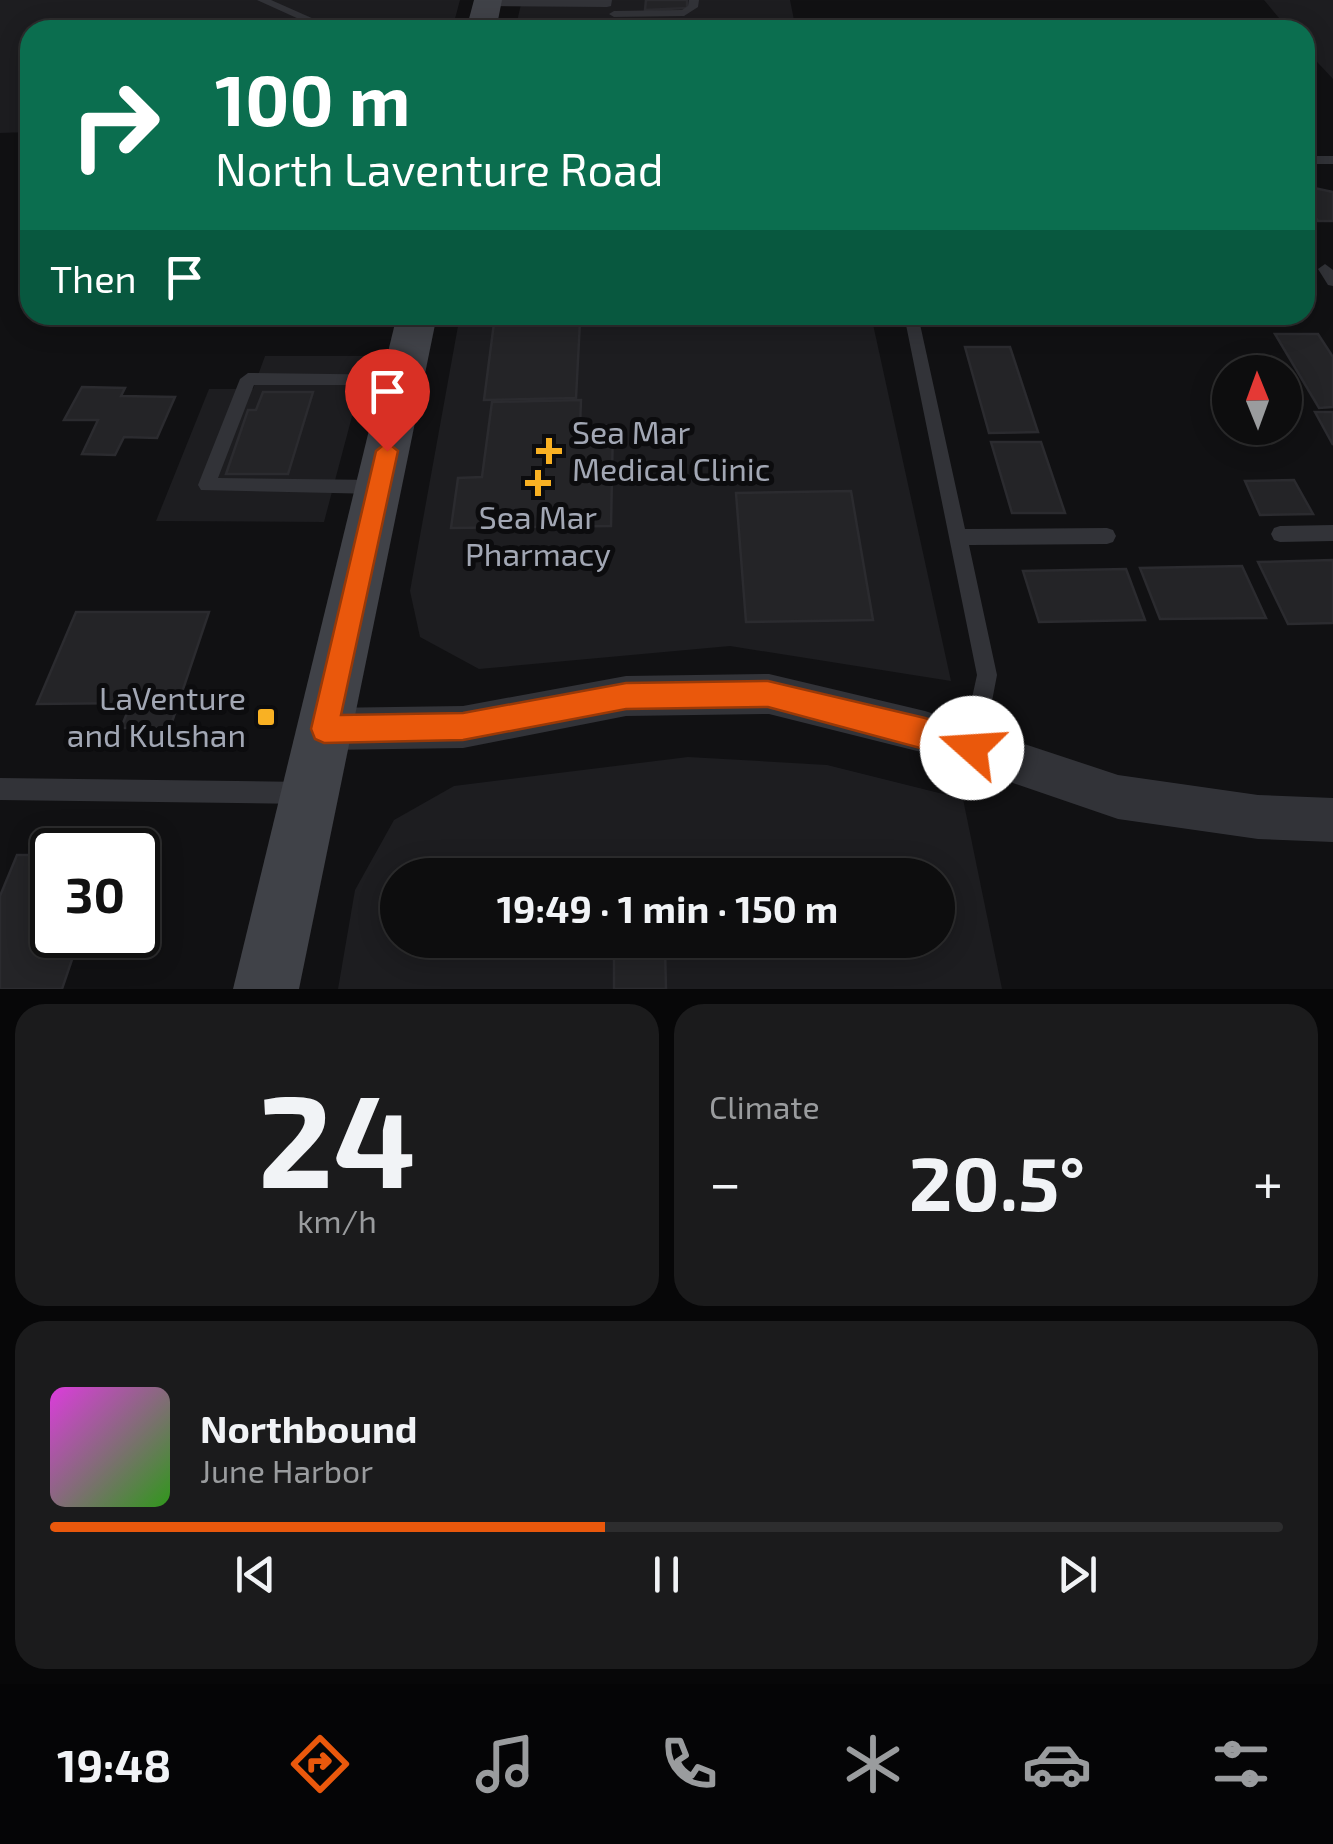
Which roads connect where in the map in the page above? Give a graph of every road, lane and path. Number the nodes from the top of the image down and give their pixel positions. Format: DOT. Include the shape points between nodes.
graph roads {
  1 [pos="262,0"];
  2 [pos="694,0"];
  3 [pos="609,6"];
  4 [pos="484,15"];
  5 [pos="307,20"];
  6 [pos="410,20"];
  7 [pos="416,325"];
  8 [pos="913,325"];
  9 [pos="403,379"];
  10 [pos="379,488"];
  11 [pos="1333,533"];
  12 [pos="1280,534"];
  13 [pos="1106,536"];
  14 [pos="958,537"];
  15 [pos="324,729"];
  16 [pos="972,748"];
  17 [pos="0,789"];
  18 [pos="310,794"];
  19 [pos="1333,820"];
  20 [pos="266,989"];
  1 -- 5 [label="lane"];
  2 -- 3 [label="lane" via="684,13"];
  3 -- 4 [label="lane"];
  4 -- 6 [label="lane"];
  7 -- 9 [label="street"];
  8 -- 14 [label="lane"];
  9 -- 10 [label="street"];
  9 -- 10 [label="lane" via="248,379 207,485"];
  10 -- 15 [label="street"];
  11 -- 12 [label="lane"];
  13 -- 14 [label="lane"];
  14 -- 16 [label="lane" via="987,675"];
  15 -- 16 [label="street" via="463,727 626,696 768,694"];
  15 -- 18 [label="street"];
  16 -- 19 [label="street" via="1118,797"];
  17 -- 18 [label="lane"];
  18 -- 20 [label="street"];
}
